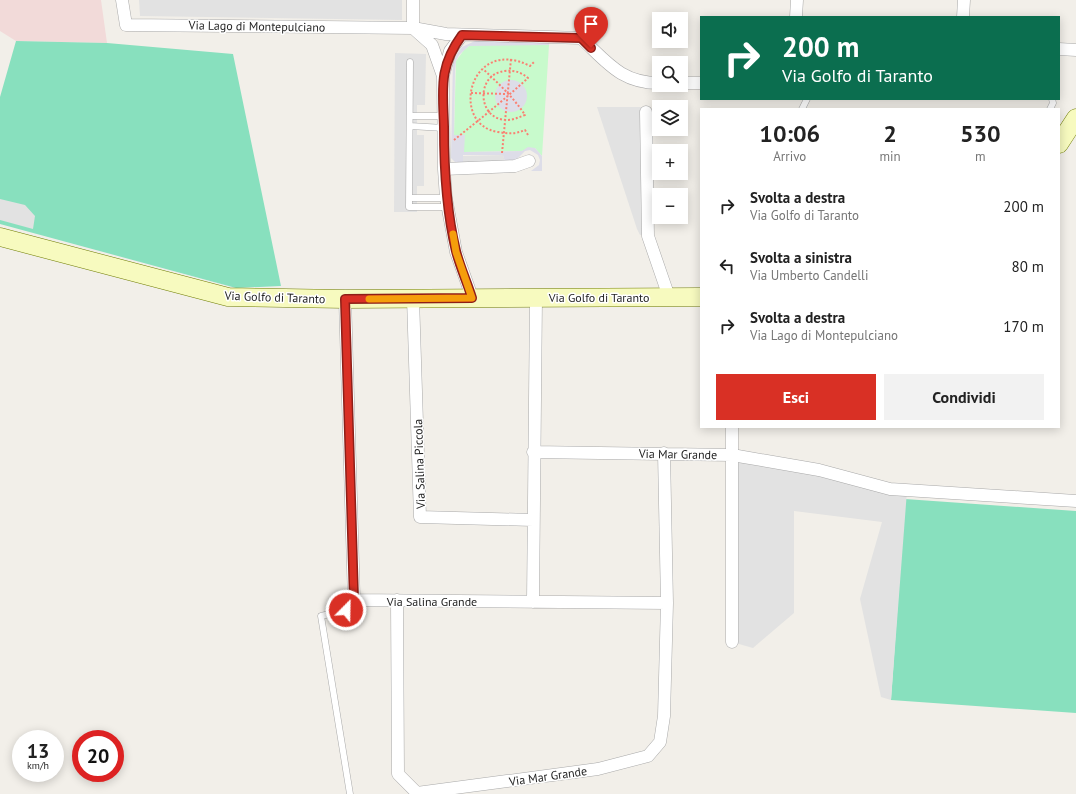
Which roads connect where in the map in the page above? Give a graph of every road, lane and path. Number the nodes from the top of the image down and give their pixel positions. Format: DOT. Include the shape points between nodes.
graph roads {
  1 [pos="122,0"];
  2 [pos="413,0"];
  3 [pos="797,0"];
  4 [pos="964,0"];
  5 [pos="796,16"];
  6 [pos="963,16"];
  7 [pos="413,28"];
  8 [pos="462,35"];
  9 [pos="1060,49"];
  10 [pos="1076,50"];
  11 [pos="511,59"];
  12 [pos="410,62"];
  13 [pos="534,62"];
  14 [pos="483,69"];
  15 [pos="510,70"];
  16 [pos="443,76"];
  17 [pos="492,77"];
  18 [pos="652,83"];
  19 [pos="688,83"];
  20 [pos="700,83"];
  21 [pos="471,93"];
  22 [pos="483,94"];
  23 [pos="508,94"];
  24 [pos="489,112"];
  25 [pos="646,112"];
  26 [pos="410,116"];
  27 [pos="1076,118"];
  28 [pos="506,120"];
  29 [pos="478,121"];
  30 [pos="444,122"];
  31 [pos="410,126"];
  32 [pos="505,133"];
  33 [pos="528,135"];
  34 [pos="453,140"];
  35 [pos="1060,142"];
  36 [pos="502,153"];
  37 [pos="529,161"];
  38 [pos="444,169"];
  39 [pos="410,198"];
  40 [pos="447,202"];
  41 [pos="0,238"];
  42 [pos="669,297"];
  43 [pos="700,297"];
  44 [pos="413,298"];
  45 [pos="472,298"];
  46 [pos="536,298"];
  47 [pos="345,299"];
  48 [pos="732,428"];
  49 [pos="533,452"];
  50 [pos="664,453"];
  51 [pos="732,455"];
  52 [pos="1076,501"];
  53 [pos="533,520"];
  54 [pos="354,600"];
  55 [pos="397,600"];
  56 [pos="532,602"];
  57 [pos="668,603"];
  58 [pos="732,642"];
  59 [pos="350,794"];
  1 -- 7 [label="street, Via Lago di Montepulciano" via="126,25"];
  2 -- 7 [label="street"];
  3 -- 5 [label="street"];
  4 -- 6 [label="street"];
  7 -- 8 [label="street, Via Lago di Montepulciano"];
  7 -- 16 [label="street" via="432,45"];
  8 -- 16 [label="street" via="450,51"];
  8 -- 18 [label="street, Via Lago di Montepulciano" via="581,38 621,75 642,83"];
  9 -- 10 [label="street"];
  11 -- 13 [label="path" via="530,66"];
  11 -- 14 [label="path" via="496,61"];
  11 -- 15 [label="path"];
  12 -- 26 [label="lane"];
  14 -- 17 [label="path"];
  14 -- 21 [label="path" via="473,81"];
  15 -- 17 [label="path" via="501,71"];
  15 -- 23 [label="path"];
  15 -- 23 [label="path" via="516,70 528,78"];
  16 -- 30 [label="street"];
  17 -- 22 [label="path" via="486,82"];
  17 -- 23 [label="path"];
  19 -- 20 [label="street"];
  21 -- 22 [label="path"];
  21 -- 29 [label="path" via="472,109"];
  22 -- 23 [label="path"];
  22 -- 24 [label="path" via="484,104"];
  23 -- 24 [label="path"];
  23 -- 28 [label="path"];
  23 -- 28 [label="path" via="525,115"];
  24 -- 28 [label="path"];
  24 -- 29 [label="path"];
  25 -- 42 [label="street, Via Golfo di Taranto" via="648,236"];
  26 -- 30 [label="lane"];
  26 -- 31 [label="lane"];
  27 -- 35 [label="street"];
  28 -- 32 [label="path"];
  29 -- 32 [label="path" via="488,130"];
  29 -- 34 [label="path"];
  30 -- 31 [label="lane"];
  30 -- 38 [label="street"];
  31 -- 39 [label="lane"];
  32 -- 33 [label="path" via="525,130"];
  32 -- 36 [label="path"];
  37 -- 38 [label="street" via="515,166"];
  38 -- 40 [label="street"];
  39 -- 40 [label="lane"];
  39 -- 40 [label="lane" via="409,207"];
  40 -- 45 [label="street" via="456,252"];
  41 -- 47 [label="street, Via Golfo di Taranto" via="228,297"];
  42 -- 43 [label="street, Via Golfo di Taranto"];
  42 -- 46 [label="street, Via Golfo di Taranto"];
  44 -- 45 [label="street, Via Golfo di Taranto"];
  44 -- 47 [label="street, Via Golfo di Taranto"];
  44 -- 53 [label="street, Via Salina Piccola" via="420,517"];
  45 -- 46 [label="street, Via Golfo di Taranto"];
  46 -- 49 [label="street"];
  47 -- 54 [label="street"];
  48 -- 51 [label="street"];
  49 -- 50 [label="street, Via Mar Grande"];
  49 -- 53 [label="street"];
  50 -- 51 [label="street, Via Mar Grande"];
  50 -- 57 [label="street"];
  51 -- 52 [label="street" via="818,470 890,489"];
  51 -- 58 [label="street, Via Mar Grande"];
  53 -- 56 [label="street"];
  54 -- 55 [label="street, Via Salina Grande"];
  54 -- 59 [label="lane" via="346,610 321,616"];
  55 -- 56 [label="street, Via Salina Grande"];
  55 -- 57 [label="street, Via Mar Grande" via="398,774 417,793 598,769 648,756 660,742 664,716"];
  56 -- 57 [label="street, Via Salina Grande"];
}
